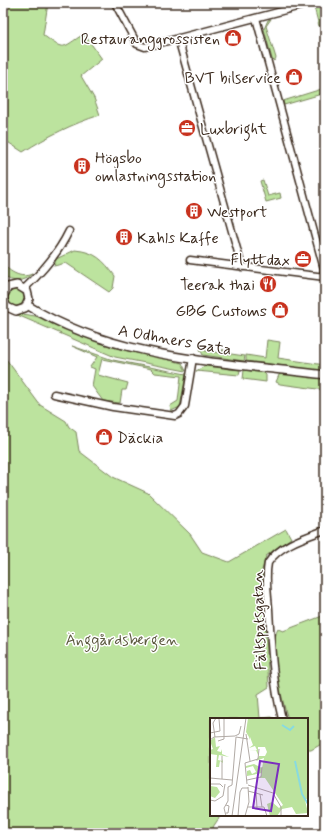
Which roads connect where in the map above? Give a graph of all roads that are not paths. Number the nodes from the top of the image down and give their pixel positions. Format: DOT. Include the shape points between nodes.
graph roads {
  1 [pos="115,3"];
  2 [pos="312,3"];
  3 [pos="256,18"];
  4 [pos="178,38"];
  5 [pos="69,231"];
  6 [pos="190,260"];
  7 [pos="242,267"];
  8 [pos="324,277"];
  9 [pos="5,287"];
  10 [pos="25,288"];
  11 [pos="3,298"];
  12 [pos="27,305"];
  13 [pos="193,358"];
  14 [pos="325,376"];
  15 [pos="54,394"];
  16 [pos="325,530"];
  17 [pos="282,718"];
  1 -- 4 [label="street" via="141,47"];
  2 -- 3 [label="street"];
  3 -- 4 [label="street"];
  3 -- 8 [label="street" via="324,269"];
  4 -- 7 [label="street"];
  5 -- 10 [label="street" via="46,268"];
  6 -- 7 [label="street"];
  7 -- 8 [label="street"];
  9 -- 10 [label="street" via="17,285"];
  9 -- 11 [label="street"];
  10 -- 12 [label="street" via="29,296"];
  11 -- 12 [label="street" via="12,311 22,310"];
  12 -- 13 [label="street, A Odhners Gata" via="97,338 137,349"];
  13 -- 14 [label="street, A Odhners Gata"];
  13 -- 15 [label="street" via="185,406 175,416 113,407"];
  16 -- 17 [label="street, Fältspatsgatan" via="296,541 276,554 268,563 272,670"];
}
